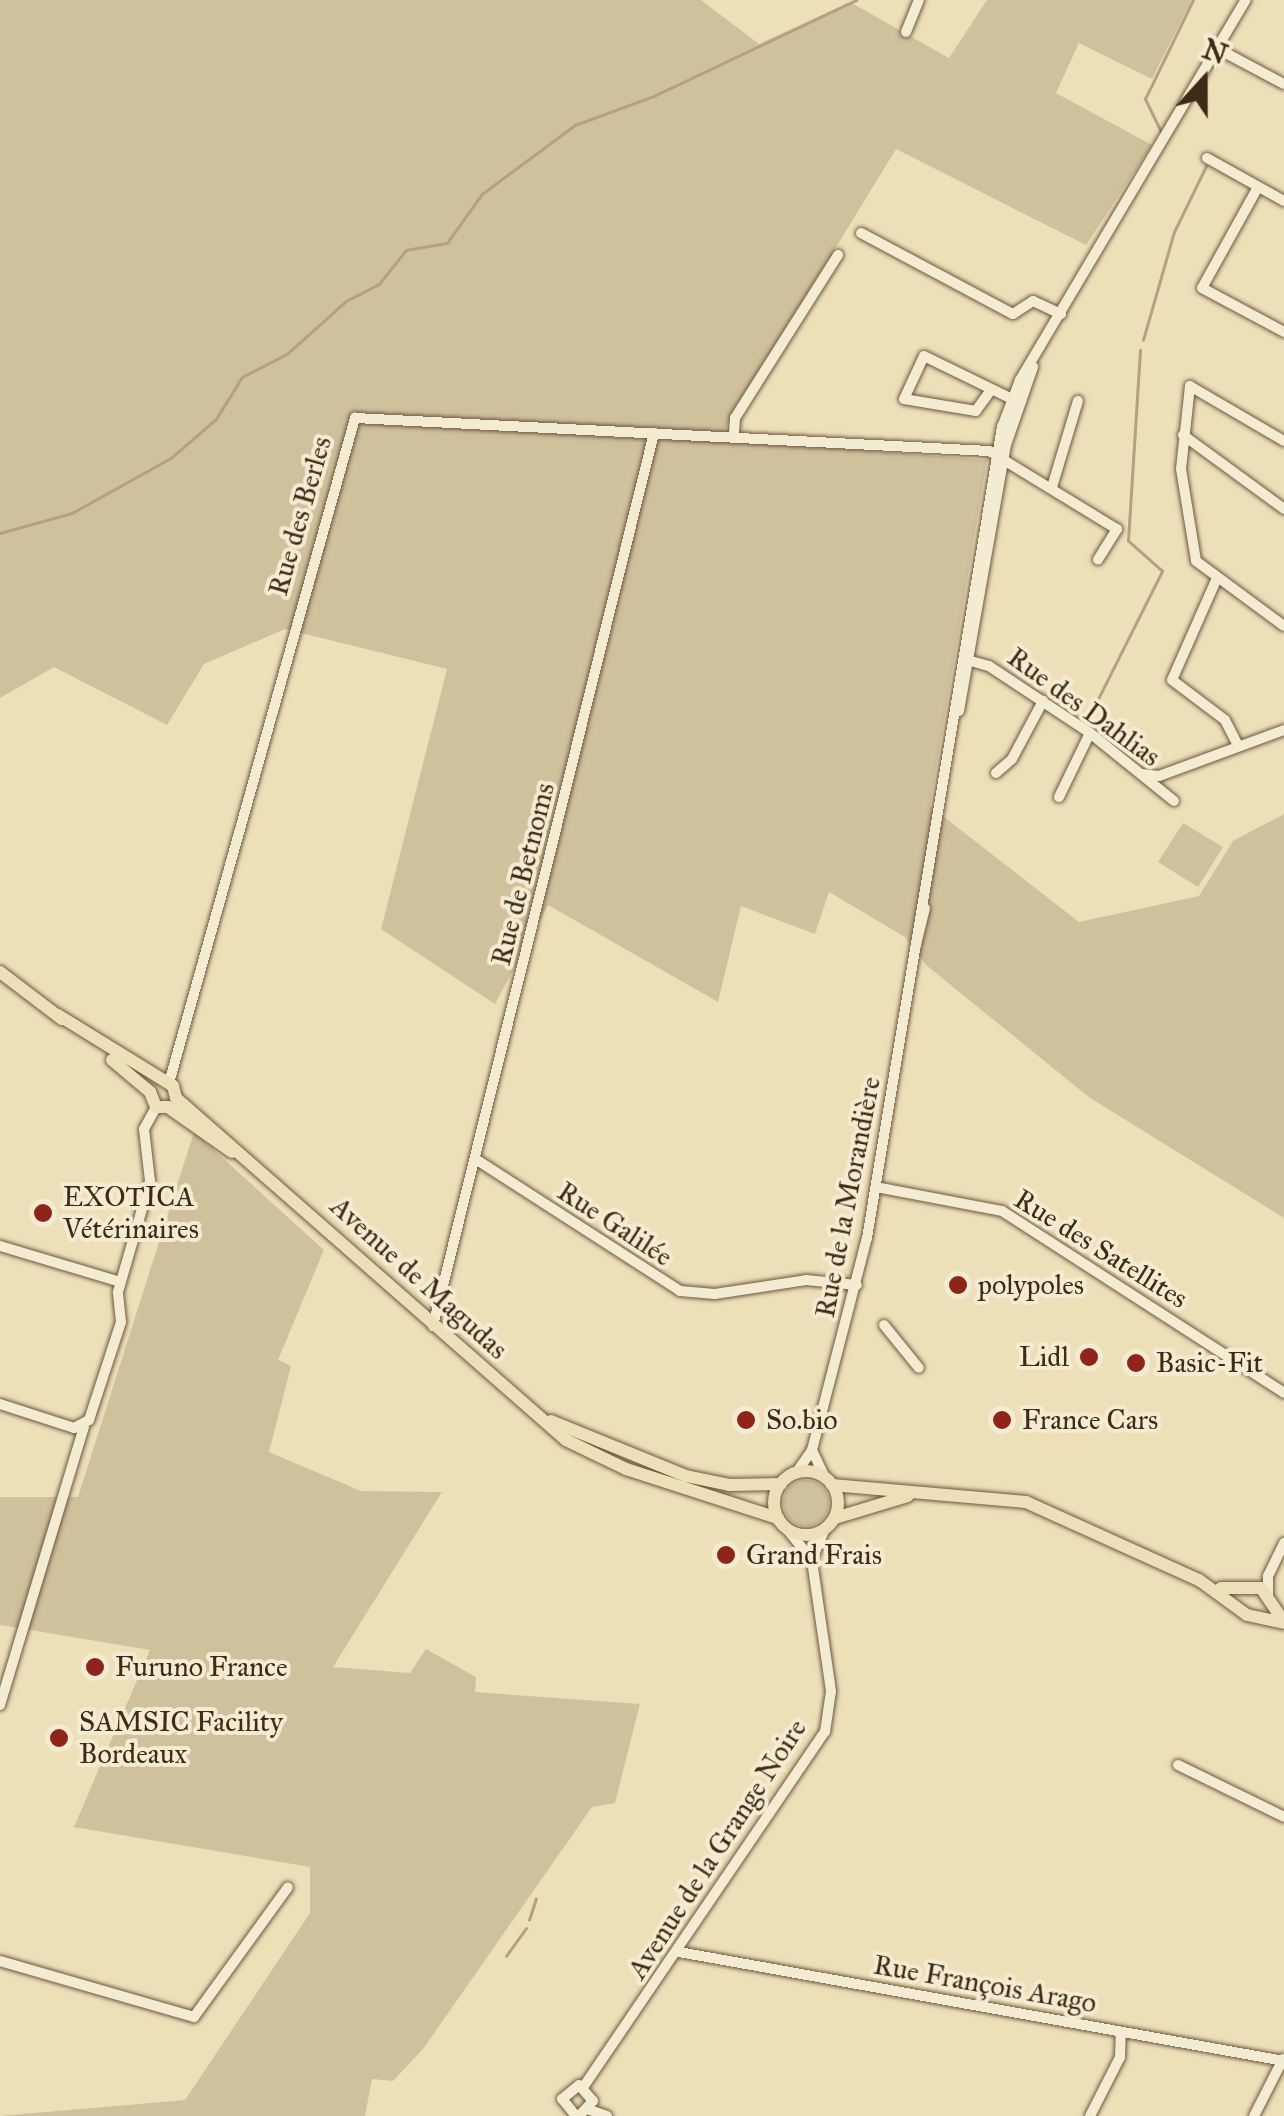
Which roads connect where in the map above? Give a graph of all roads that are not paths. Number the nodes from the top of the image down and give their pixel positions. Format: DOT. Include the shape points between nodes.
graph roads {
  1 [pos="920,0"];
  2 [pos="1246,0"];
  3 [pos="906,32"];
  4 [pos="1220,50"];
  5 [pos="1284,84"];
  6 [pos="1207,158"];
  7 [pos="1258,187"];
  8 [pos="1284,201"];
  9 [pos="862,233"];
  10 [pos="838,256"];
  11 [pos="1061,314"];
  12 [pos="1284,332"];
  13 [pos="1034,361"];
  14 [pos="991,390"];
  15 [pos="1012,399"];
  16 [pos="1078,402"];
  17 [pos="654,432"];
  18 [pos="734,433"];
  19 [pos="1183,436"];
  20 [pos="1284,441"];
  21 [pos="1001,456"];
  22 [pos="1052,488"];
  23 [pos="1284,509"];
  24 [pos="1098,560"];
  25 [pos="1217,578"];
  26 [pos="1284,626"];
  27 [pos="966,660"];
  28 [pos="1043,702"];
  29 [pos="1284,730"];
  30 [pos="1090,733"];
  31 [pos="1238,746"];
  32 [pos="996,773"];
  33 [pos="1140,774"];
  34 [pos="1059,797"];
  35 [pos="1174,801"];
  36 [pos="0,972"];
  37 [pos="159,1086"];
  38 [pos="167,1104"];
  39 [pos="478,1160"];
  40 [pos="876,1187"];
  41 [pos="0,1246"];
  42 [pos="121,1282"];
  43 [pos="857,1285"];
  44 [pos="884,1324"];
  45 [pos="433,1326"];
  46 [pos="919,1368"];
  47 [pos="1284,1393"];
  48 [pos="0,1404"];
  49 [pos="539,1416"];
  50 [pos="84,1426"];
  51 [pos="812,1450"];
  52 [pos="796,1473"];
  53 [pos="829,1482"];
  54 [pos="781,1484"];
  55 [pos="912,1495"];
  56 [pos="778,1518"];
  57 [pos="830,1524"];
  58 [pos="788,1530"];
  59 [pos="1284,1544"];
  60 [pos="812,1560"];
  61 [pos="1268,1576"];
  62 [pos="1199,1580"];
  63 [pos="1249,1588"];
  64 [pos="1269,1598"];
  65 [pos="1241,1608"];
  66 [pos="1259,1616"];
  67 [pos="1284,1622"];
  68 [pos="0,1704"];
  69 [pos="1178,1764"];
  70 [pos="1284,1818"];
  71 [pos="288,1887"];
  72 [pos="679,1952"];
  73 [pos="0,1961"];
  74 [pos="1121,2032"];
  75 [pos="1283,2060"];
  76 [pos="584,2086"];
  77 [pos="576,2114"];
  78 [pos="607,2116"];
  79 [pos="1090,2116"];
  80 [pos="1254,2116"];
  1 -- 3 [label="street"];
  2 -- 4 [label="street, Rue de la Morandière"];
  4 -- 5 [label="street"];
  4 -- 11 [label="street, Rue de la Morandière"];
  6 -- 7 [label="street"];
  7 -- 8 [label="street"];
  7 -- 12 [label="street" via="1202,288"];
  9 -- 11 [label="street" via="1013,314 1033,302"];
  10 -- 18 [label="street" via="735,418"];
  11 -- 13 [label="street, Rue de la Morandière"];
  13 -- 15 [label="street, Rue de la Morandière"];
  13 -- 21 [label="street, Rue de la Morandière"];
  14 -- 14 [label="street" via="976,411 904,399 924,356"];
  14 -- 15 [label="street"];
  15 -- 21 [label="street, Rue de la Morandière"];
  16 -- 22 [label="street"];
  17 -- 18 [label="street, Rue des Berles"];
  17 -- 37 [label="street, Rue des Berles" via="355,418"];
  17 -- 39 [label="street, Rue de Betnoms"];
  18 -- 21 [label="street, Rue des Berles"];
  19 -- 20 [label="street" via="1190,386"];
  19 -- 23 [label="street"];
  19 -- 25 [label="street" via="1180,469 1196,561"];
  21 -- 22 [label="street"];
  21 -- 27 [label="street, Rue de la Morandière"];
  22 -- 24 [label="street" via="1116,529"];
  25 -- 26 [label="street"];
  25 -- 31 [label="street" via="1172,680 1225,720"];
  27 -- 28 [label="street, Rue des Dahlias"];
  27 -- 40 [label="street, Rue de la Morandière"];
  28 -- 30 [label="street, Rue des Dahlias"];
  28 -- 32 [label="street" via="1012,760"];
  29 -- 31 [label="street"];
  30 -- 33 [label="street, Rue des Dahlias"];
  30 -- 34 [label="street"];
  31 -- 33 [label="street" via="1159,776"];
  33 -- 35 [label="street, Rue des Dahlias"];
  36 -- 37 [label="main road"];
  37 -- 38 [label="main road"];
  37 -- 38 [label="main road"];
  38 -- 42 [label="street" via="144,1129 150,1182"];
  38 -- 45 [label="main road, Avenue de Magudas" via="268,1175"];
  39 -- 43 [label="street, Rue Galilée" via="680,1291 715,1294 806,1280"];
  39 -- 45 [label="street, Rue de Betnoms"];
  40 -- 43 [label="street, Rue de la Morandière"];
  40 -- 47 [label="street, Rue des Satellites" via="1002,1211"];
  41 -- 42 [label="street"];
  42 -- 50 [label="street" via="121,1322"];
  43 -- 51 [label="street, Rue de la Morandière"];
  44 -- 46 [label="street"];
  45 -- 49 [label="main road, Avenue de Magudas"];
  48 -- 50 [label="street"];
  49 -- 54 [label="main road, Avenue de Magudas" via="686,1476 730,1485"];
  49 -- 56 [label="main road, Avenue de Magudas" via="566,1440 611,1463"];
  50 -- 68 [label="street"];
  51 -- 52 [label="street, Rue de la Morandière"];
  51 -- 53 [label="street"];
  52 -- 53 [label="main road"];
  52 -- 54 [label="main road"];
  53 -- 55 [label="main road"];
  53 -- 57 [label="main road"];
  54 -- 56 [label="main road" via="774,1500"];
  55 -- 57 [label="main road"];
  55 -- 62 [label="main road" via="1026,1502"];
  56 -- 58 [label="main road"];
  57 -- 58 [label="main road" via="807,1535"];
  57 -- 60 [label="street"];
  58 -- 60 [label="street, Avenue de la Grange Noire"];
  59 -- 61 [label="street"];
  60 -- 72 [label="street, Avenue de la Grange Noire" via="832,1691 825,1732"];
  61 -- 63 [label="street"];
  61 -- 64 [label="street"];
  62 -- 63 [label="main road"];
  62 -- 65 [label="main road"];
  63 -- 64 [label="main road"];
  63 -- 65 [label="main road"];
  64 -- 66 [label="main road"];
  64 -- 67 [label="main road"];
  65 -- 66 [label="main road"];
  66 -- 67 [label="main road"];
  69 -- 70 [label="street"];
  71 -- 73 [label="street" via="194,2017"];
  72 -- 74 [label="street, Rue François Arago"];
  72 -- 76 [label="street, Avenue de la Grange Noire"];
  74 -- 75 [label="street, Rue François Arago"];
  74 -- 79 [label="street" via="1120,2057"];
  75 -- 80 [label="street"];
  76 -- 77 [label="street" via="593,2096"];
  76 -- 77 [label="street, Avenue de la Grange Noire" via="566,2090"];
  77 -- 78 [label="street"];
}
